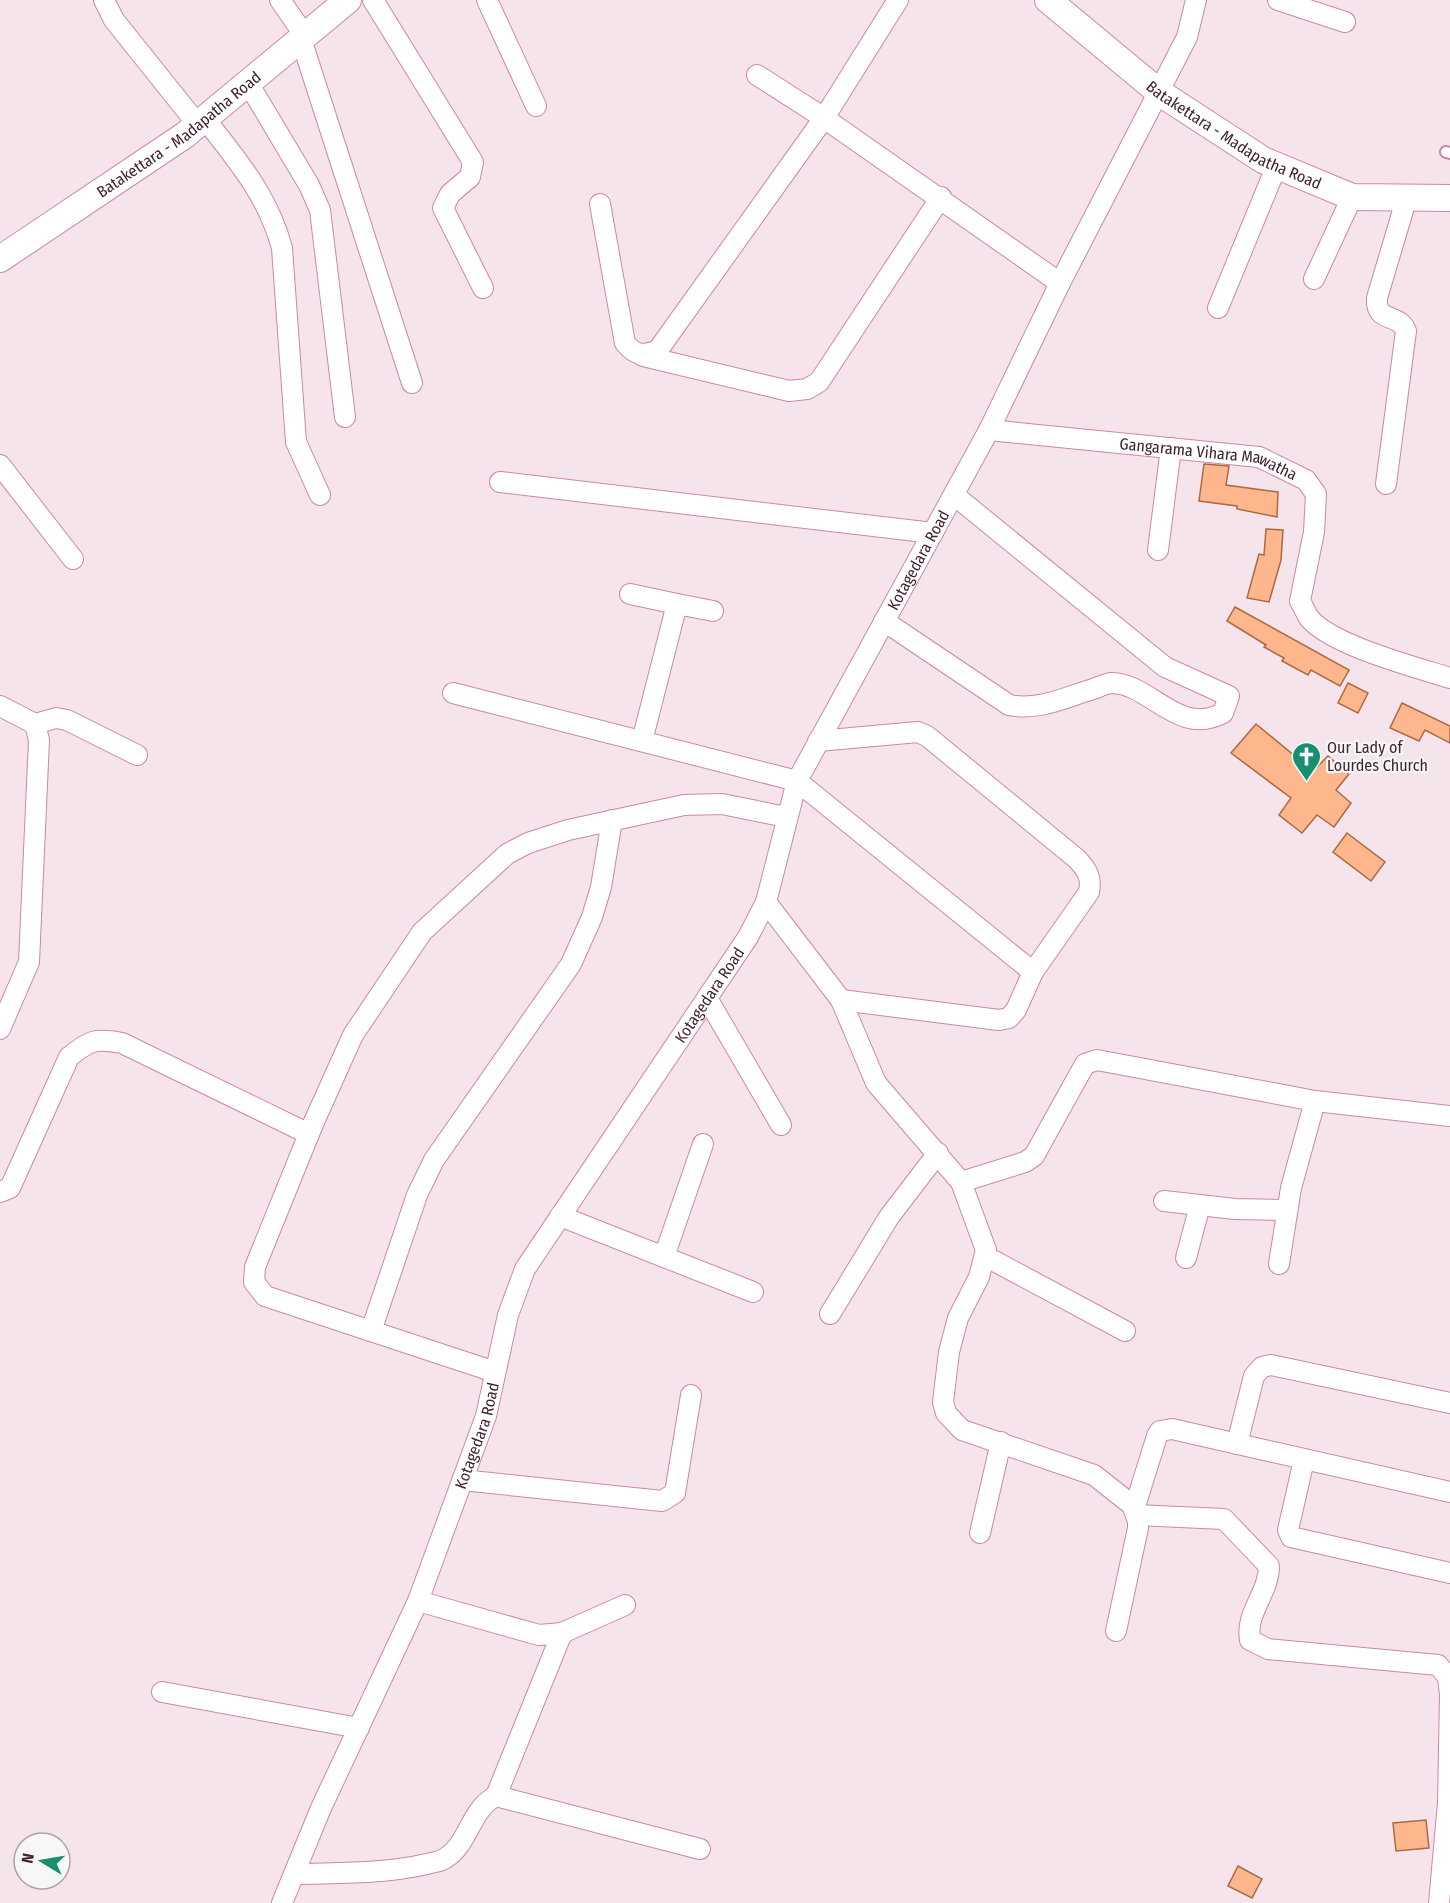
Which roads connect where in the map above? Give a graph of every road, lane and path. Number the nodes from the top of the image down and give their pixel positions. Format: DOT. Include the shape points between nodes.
graph roads {
  1 [pos="104,0"];
  2 [pos="280,0"];
  3 [pos="348,0"];
  4 [pos="373,0"];
  5 [pos="487,0"];
  6 [pos="1048,0"];
  7 [pos="1196,0"];
  8 [pos="1278,0"];
  9 [pos="891,2"];
  10 [pos="1345,22"];
  11 [pos="303,38"];
  12 [pos="757,75"];
  13 [pos="248,83"];
  14 [pos="1160,93"];
  15 [pos="536,106"];
  16 [pos="824,118"];
  17 [pos="201,122"];
  18 [pos="1277,165"];
  19 [pos="941,197"];
  20 [pos="1352,197"];
  21 [pos="1407,197"];
  22 [pos="1450,198"];
  23 [pos="600,204"];
  24 [pos="0,259"];
  25 [pos="1314,279"];
  26 [pos="1060,283"];
  27 [pos="483,288"];
  28 [pos="1218,308"];
  29 [pos="643,356"];
  30 [pos="412,383"];
  31 [pos="345,417"];
  32 [pos="989,430"];
  33 [pos="1171,448"];
  34 [pos="0,465"];
  35 [pos="500,482"];
  36 [pos="1386,484"];
  37 [pos="320,495"];
  38 [pos="954,495"];
  39 [pos="933,533"];
  40 [pos="1158,550"];
  41 [pos="73,559"];
  42 [pos="630,594"];
  43 [pos="677,604"];
  44 [pos="713,611"];
  45 [pos="884,621"];
  46 [pos="1450,678"];
  47 [pos="453,693"];
  48 [pos="0,706"];
  49 [pos="36,724"];
  50 [pos="642,741"];
  51 [pos="818,741"];
  52 [pos="137,754"];
  53 [pos="796,781"];
  54 [pos="786,817"];
  55 [pos="612,820"];
  56 [pos="766,902"];
  57 [pos="1033,972"];
  58 [pos="707,998"];
  59 [pos="841,1000"];
  60 [pos="0,1029"];
  61 [pos="1315,1101"];
  62 [pos="1450,1116"];
  63 [pos="781,1125"];
  64 [pos="309,1134"];
  65 [pos="703,1144"];
  66 [pos="938,1153"];
  67 [pos="961,1182"];
  68 [pos="0,1192"];
  69 [pos="1164,1201"];
  70 [pos="1200,1205"];
  71 [pos="1287,1210"];
  72 [pos="560,1216"];
  73 [pos="985,1256"];
  74 [pos="664,1257"];
  75 [pos="1186,1258"];
  76 [pos="1279,1264"];
  77 [pos="753,1292"];
  78 [pos="830,1314"];
  79 [pos="1125,1330"];
  80 [pos="371,1331"];
  81 [pos="495,1372"];
  82 [pos="691,1395"];
  83 [pos="1450,1403"];
  84 [pos="1000,1442"];
  85 [pos="1237,1444"];
  86 [pos="1304,1461"];
  87 [pos="462,1480"];
  88 [pos="1450,1492"];
  89 [pos="1134,1510"];
  90 [pos="980,1533"];
  91 [pos="1450,1573"];
  92 [pos="418,1601"];
  93 [pos="625,1605"];
  94 [pos="1116,1631"];
  95 [pos="562,1633"];
  96 [pos="162,1692"];
  97 [pos="359,1728"];
  98 [pos="496,1796"];
  99 [pos="700,1849"];
  100 [pos="294,1874"];
  101 [pos="282,1903"];
  102 [pos="1439,1903"];
  1 -- 17 [label="street" via="114,20"];
  2 -- 11 [label="street"];
  3 -- 11 [label="street, Batakettara - Madapatha Road"];
  4 -- 27 [label="street" via="472,162 470,177 450,194 443,208"];
  5 -- 15 [label="street"];
  6 -- 14 [label="street, Batakettara - Madapatha Road"];
  7 -- 14 [label="street, Kotagedara Road" via="1187,38"];
  8 -- 10 [label="street"];
  9 -- 16 [label="street"];
  11 -- 13 [label="street, Batakettara - Madapatha Road"];
  11 -- 30 [label="street"];
  12 -- 16 [label="street"];
  13 -- 17 [label="street, Batakettara - Madapatha Road"];
  13 -- 31 [label="street" via="320,210"];
  14 -- 18 [label="street, Batakettara - Madapatha Road" via="1263,160"];
  14 -- 26 [label="street, Kotagedara Road"];
  16 -- 19 [label="street"];
  16 -- 29 [label="street" via="658,350"];
  17 -- 24 [label="street, Batakettara - Madapatha Road"];
  17 -- 37 [label="street" via="258,188 276,225 282,248 296,442"];
  18 -- 20 [label="street, Batakettara - Madapatha Road"];
  18 -- 28 [label="street"];
  19 -- 26 [label="street"];
  19 -- 29 [label="street" via="819,382 807,389 789,391"];
  20 -- 21 [label="street, Batakettara - Madapatha Road"];
  20 -- 25 [label="street"];
  21 -- 22 [label="street, Batakettara - Madapatha Road"];
  21 -- 36 [label="street" via="1377,298 1381,314 1398,321 1406,331"];
  23 -- 29 [label="street" via="626,343"];
  26 -- 32 [label="street, Kotagedara Road"];
  32 -- 33 [label="street, Gangarama Vihara Mawatha"];
  32 -- 38 [label="street, Kotagedara Road"];
  33 -- 40 [label="street"];
  33 -- 46 [label="street, Gangarama Vihara Mawatha" via="1259,457 1306,480 1316,494 1314,532 1300,601 1309,618 1327,632 1400,663"];
  34 -- 41 [label="street"];
  35 -- 39 [label="street"];
  38 -- 39 [label="street, Kotagedara Road"];
  38 -- 45 [label="street" via="1165,667 1229,696 1223,713 1196,721 1127,686 1112,683 1032,707 1009,705"];
  39 -- 45 [label="street, Kotagedara Road"];
  42 -- 43 [label="street"];
  43 -- 44 [label="street"];
  43 -- 50 [label="street"];
  45 -- 51 [label="street, Kotagedara Road"];
  47 -- 50 [label="street"];
  48 -- 49 [label="street"];
  49 -- 52 [label="street" via="56,718 67,720"];
  49 -- 60 [label="street" via="39,740 29,962"];
  50 -- 53 [label="street"];
  51 -- 53 [label="street, Kotagedara Road"];
  51 -- 57 [label="street" via="918,732 927,736 1088,871 1089,892"];
  53 -- 54 [label="street, Kotagedara Road"];
  53 -- 57 [label="street"];
  54 -- 55 [label="street" via="722,804 702,804"];
  54 -- 56 [label="street, Kotagedara Road"];
  55 -- 64 [label="street" via="558,833 507,854 422,932 353,1035"];
  55 -- 80 [label="street" via="601,887 571,964 434,1160 417,1195"];
  56 -- 58 [label="street, Kotagedara Road"];
  56 -- 59 [label="street"];
  57 -- 59 [label="street" via="1016,1010 1009,1018 999,1020"];
  58 -- 63 [label="street"];
  58 -- 72 [label="street, Kotagedara Road"];
  59 -- 66 [label="street" via="876,1083"];
  61 -- 62 [label="street"];
  61 -- 67 [label="street" via="1097,1060 1085,1064 1034,1156"];
  61 -- 71 [label="street"];
  64 -- 68 [label="street" via="122,1043 100,1039 87,1042 69,1057 10,1188"];
  64 -- 80 [label="street" via="255,1267 254,1282 266,1296"];
  65 -- 74 [label="street"];
  66 -- 67 [label="street"];
  66 -- 78 [label="street" via="889,1217"];
  67 -- 73 [label="street"];
  69 -- 70 [label="street"];
  70 -- 71 [label="street"];
  70 -- 75 [label="street"];
  71 -- 76 [label="street"];
  72 -- 74 [label="street"];
  72 -- 81 [label="street, Kotagedara Road" via="525,1269 508,1315"];
  73 -- 79 [label="street"];
  73 -- 84 [label="street" via="958,1318 943,1402 946,1413 962,1430"];
  74 -- 77 [label="street"];
  80 -- 81 [label="street"];
  81 -- 87 [label="street, Kotagedara Road" via="486,1416"];
  82 -- 87 [label="street" via="675,1493 662,1501"];
  83 -- 85 [label="street" via="1271,1365 1262,1367 1254,1376"];
  84 -- 89 [label="street" via="1094,1475"];
  84 -- 90 [label="street"];
  85 -- 86 [label="street"];
  85 -- 89 [label="street" via="1172,1428 1160,1431"];
  86 -- 88 [label="street"];
  86 -- 91 [label="street" via="1288,1530 1291,1538"];
  87 -- 92 [label="street, Kotagedara Road"];
  89 -- 94 [label="street" via="1138,1528"];
  89 -- 102 [label="street" via="1224,1519 1269,1566 1267,1584 1250,1618 1250,1640 1257,1644 1268,1649 1429,1662 1438,1665 1448,1677 1448,1803"];
  92 -- 95 [label="street" via="539,1635"];
  92 -- 97 [label="street, Kotagedara Road"];
  93 -- 95 [label="street"];
  95 -- 98 [label="street"];
  96 -- 97 [label="street"];
  97 -- 100 [label="street, Kotagedara Road"];
  98 -- 99 [label="street"];
  98 -- 100 [label="street" via="487,1800 444,1859 389,1872"];
  100 -- 101 [label="street, Kotagedara Road"];
}
